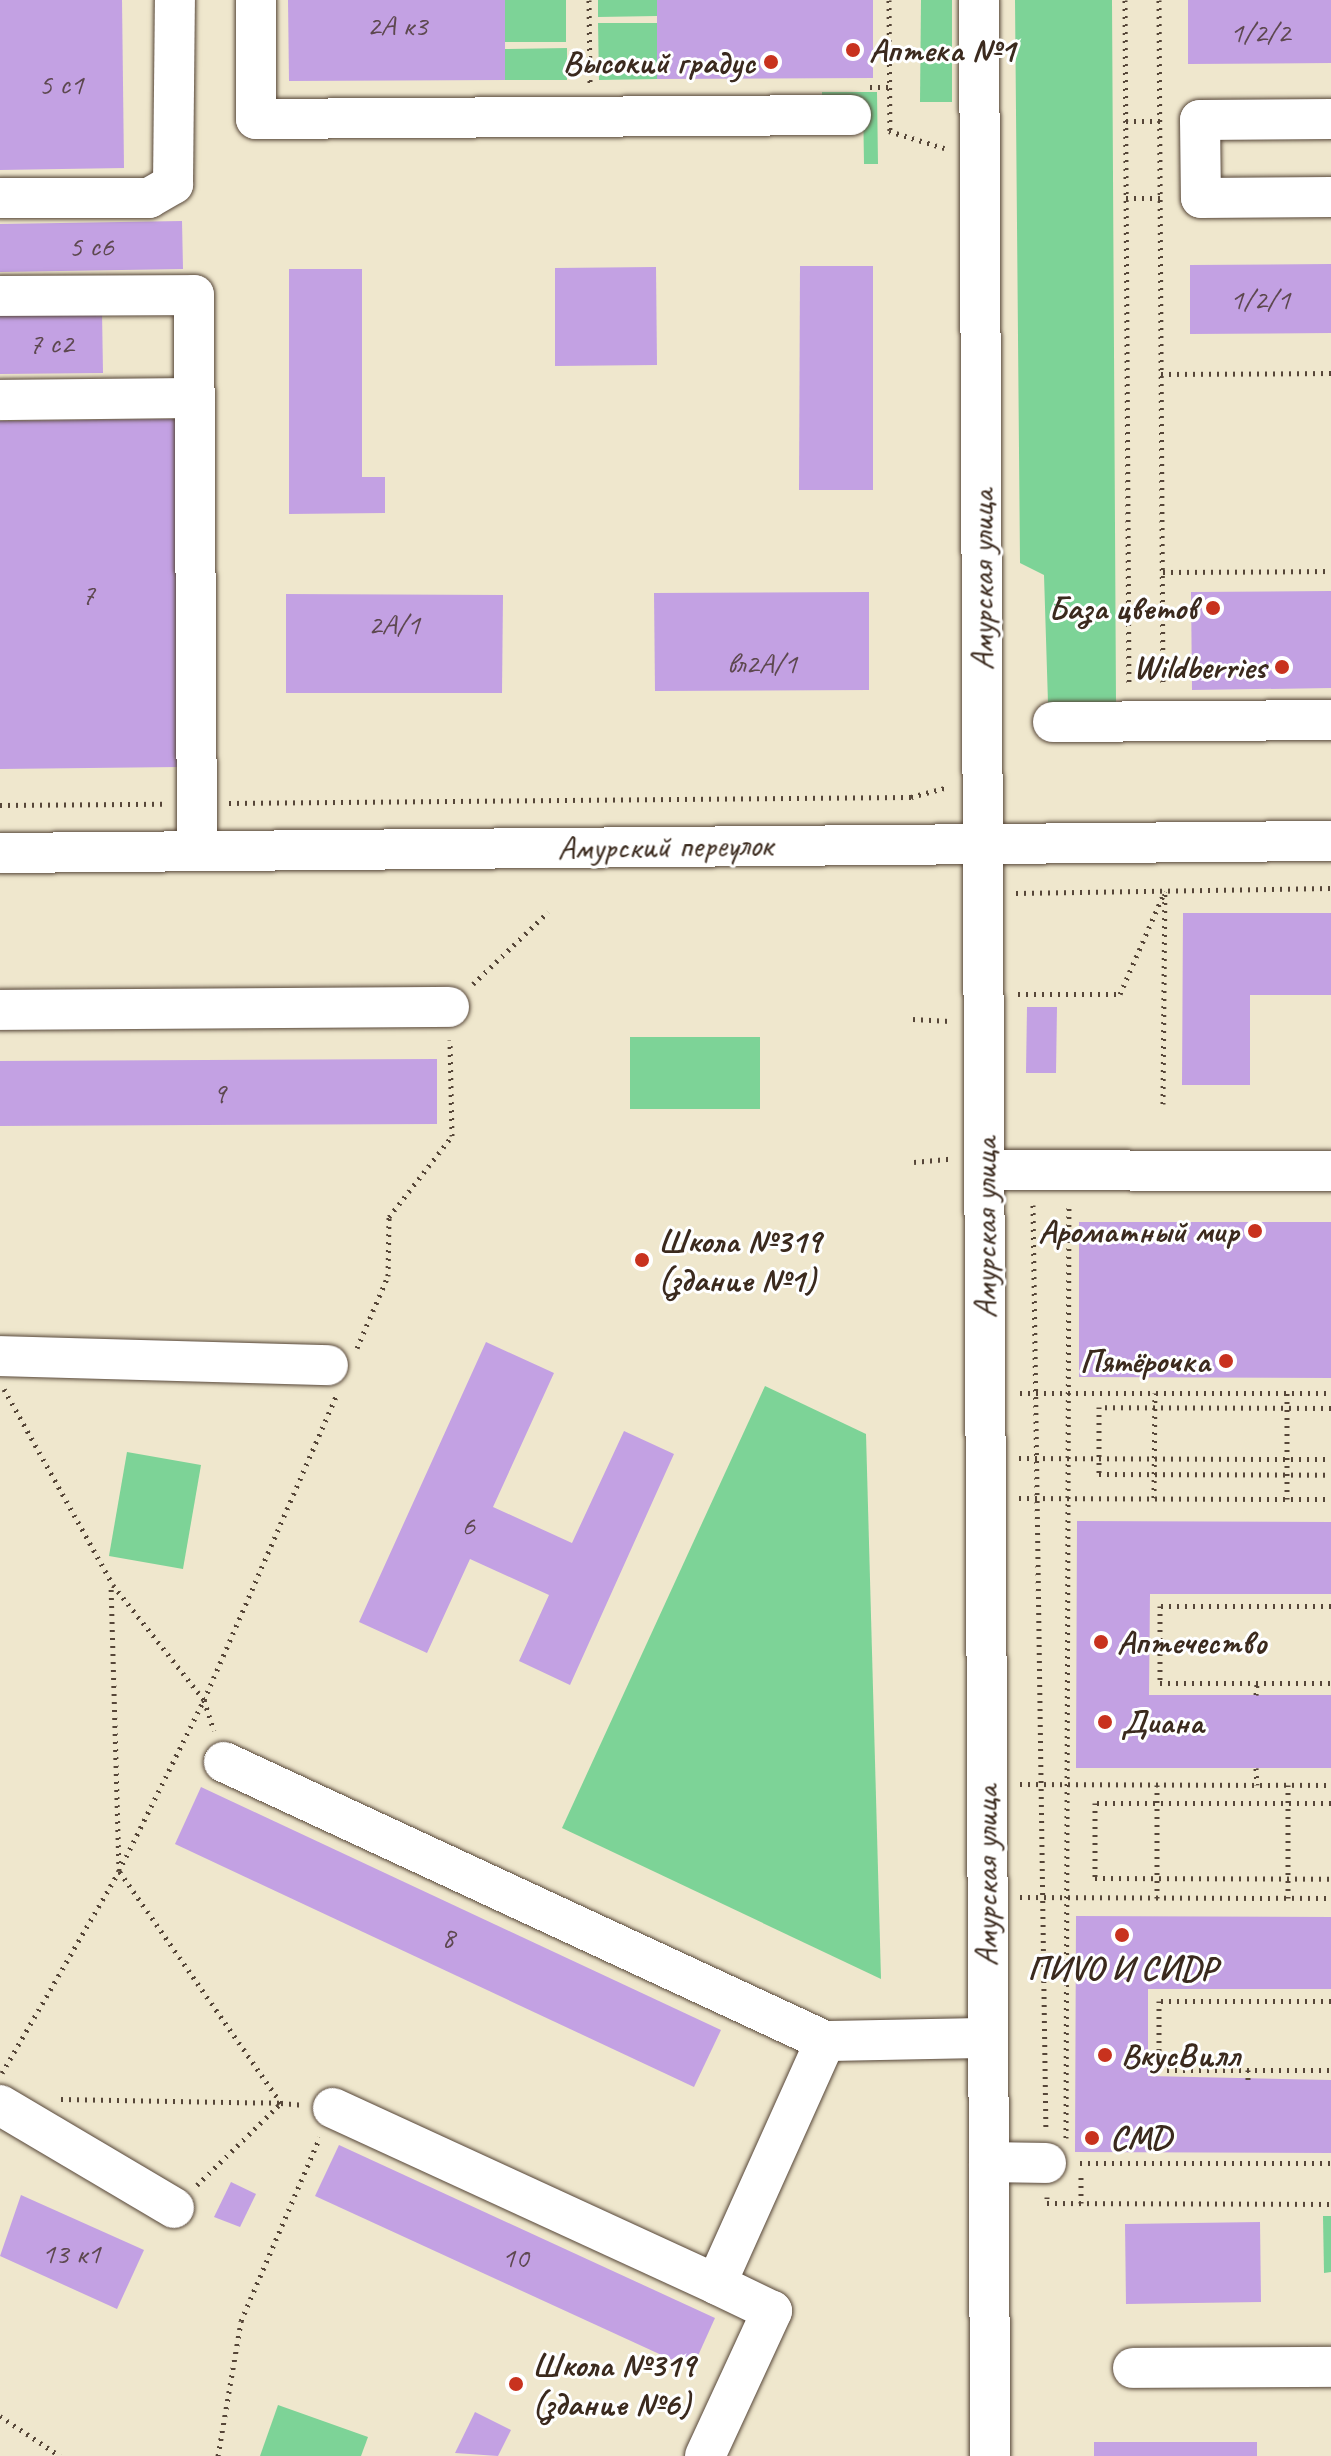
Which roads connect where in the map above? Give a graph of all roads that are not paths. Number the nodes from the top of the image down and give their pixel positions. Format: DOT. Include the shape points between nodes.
graph roads {
  1 [pos="175,0"];
  2 [pos="256,0"];
  3 [pos="979,0"];
  4 [pos="851,115"];
  5 [pos="1331,119"];
  6 [pos="1331,197"];
  7 [pos="0,198"];
  8 [pos="0,296"];
  9 [pos="195,398"];
  10 [pos="0,400"];
  11 [pos="1319,710"];
  12 [pos="1053,722"];
  13 [pos="1331,841"];
  14 [pos="983,842"];
  15 [pos="197,851"];
  16 [pos="0,853"];
  17 [pos="449,1007"];
  18 [pos="0,1010"];
  19 [pos="985,1170"];
  20 [pos="1331,1171"];
  21 [pos="0,1356"];
  22 [pos="328,1365"];
  23 [pos="224,1762"];
  24 [pos="986,2038"];
  25 [pos="825,2041"];
  26 [pos="0,2105"];
  27 [pos="333,2108"];
  28 [pos="989,2162"];
  29 [pos="1064,2163"];
  30 [pos="174,2208"];
  31 [pos="716,2284"];
  32 [pos="1331,2367"];
  33 [pos="1133,2368"];
  34 [pos="705,2456"];
  35 [pos="990,2456"];
  1 -- 7 [label="street" via="173,184 149,198"];
  2 -- 4 [label="street" via="256,119"];
  3 -- 14 [label="street, Амурская улица"];
  5 -- 6 [label="street" via="1200,120 1201,198"];
  8 -- 9 [label="street" via="194,295"];
  9 -- 10 [label="street"];
  9 -- 15 [label="street"];
  11 -- 12 [label="street"];
  13 -- 14 [label="street, Амурский переулок"];
  14 -- 15 [label="street, Амурский переулок"];
  14 -- 19 [label="street, Амурская улица"];
  15 -- 16 [label="street, Амурский переулок"];
  17 -- 18 [label="street"];
  19 -- 20 [label="street"];
  19 -- 24 [label="street, Амурская улица"];
  21 -- 22 [label="street"];
  23 -- 25 [label="street"];
  24 -- 25 [label="street"];
  24 -- 28 [label="street, Амурская улица"];
  25 -- 31 [label="street"];
  26 -- 30 [label="street"];
  27 -- 31 [label="street"];
  28 -- 29 [label="street"];
  28 -- 35 [label="street, Амурская улица"];
  31 -- 34 [label="street" via="772,2311"];
  32 -- 33 [label="street"];
}
